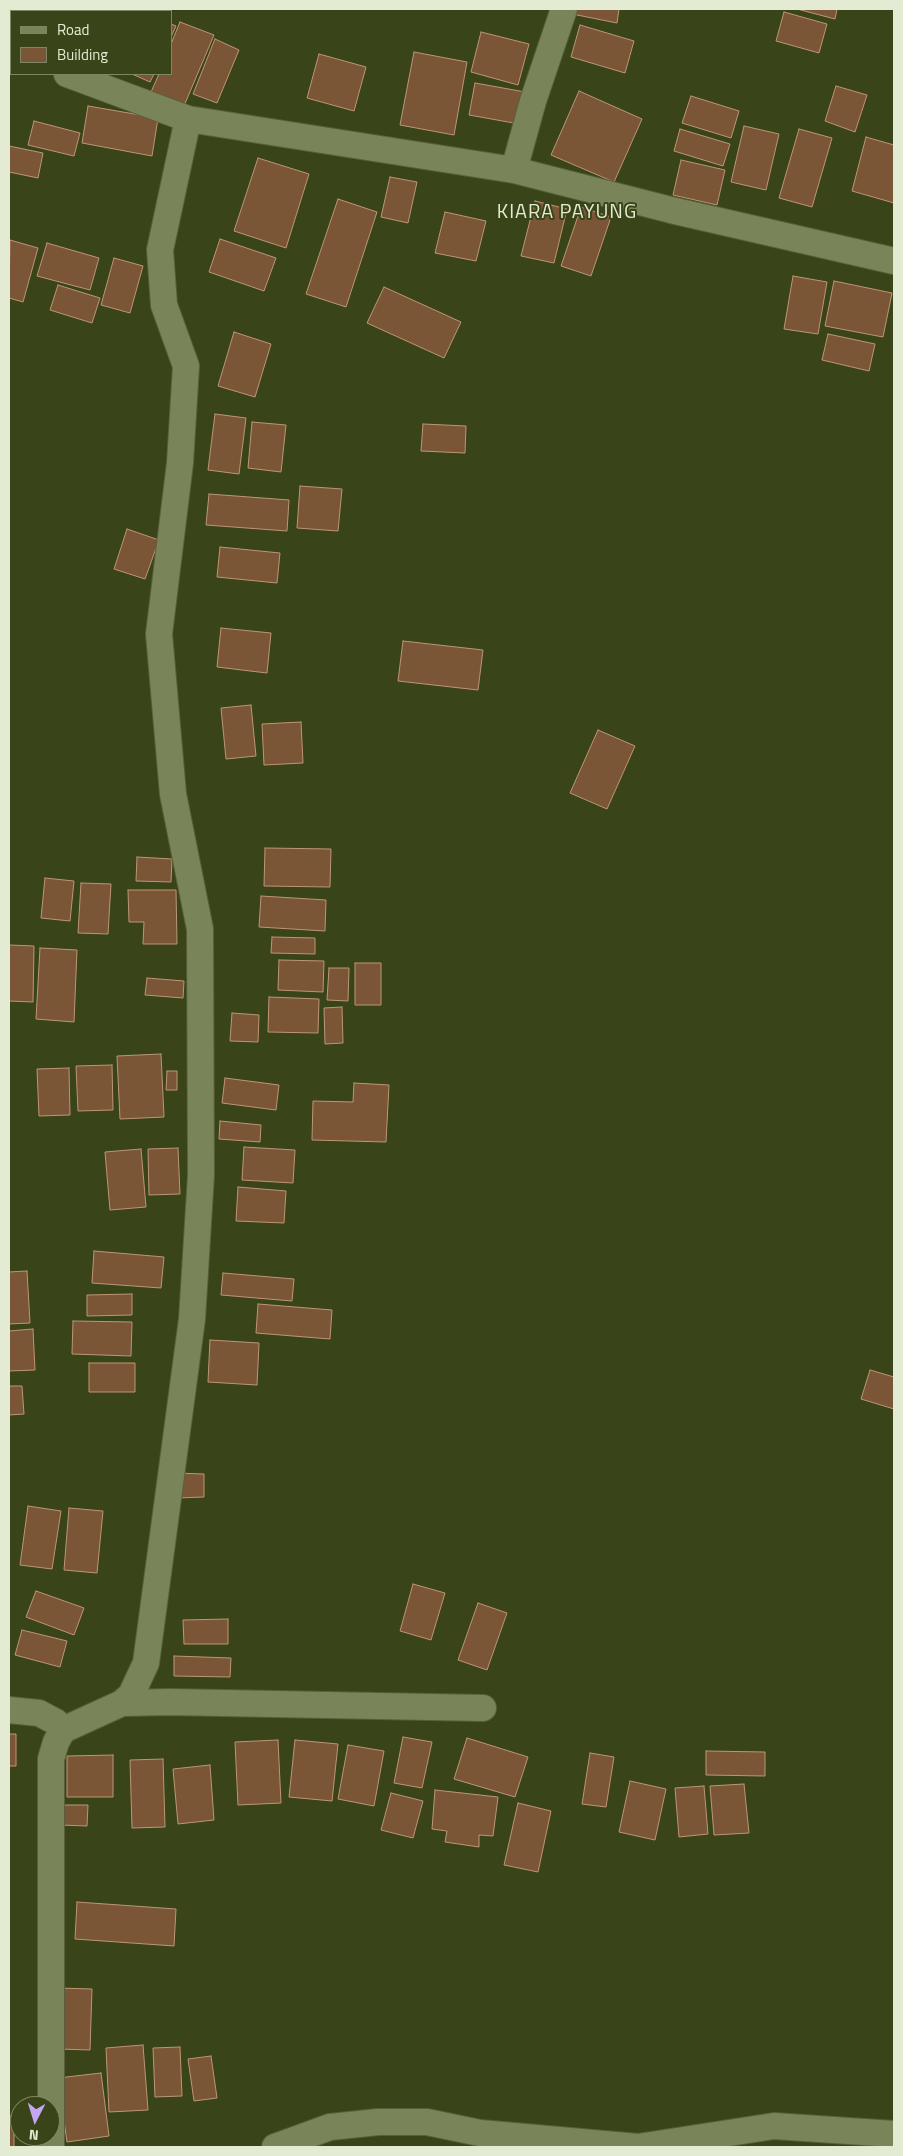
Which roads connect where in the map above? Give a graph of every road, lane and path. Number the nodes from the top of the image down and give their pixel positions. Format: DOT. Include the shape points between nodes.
graph roads {
  1 [pos="564,9"];
  2 [pos="70,75"];
  3 [pos="188,119"];
  4 [pos="514,170"];
  5 [pos="894,261"];
  6 [pos="122,1703"];
  7 [pos="483,1708"];
  8 [pos="9,1710"];
  9 [pos="63,1730"];
  10 [pos="894,2134"];
  11 [pos="51,2147"];
  12 [pos="276,2147"];
  1 -- 4 [label="street"];
  2 -- 3 [label="street"];
  3 -- 4 [label="street"];
  3 -- 6 [label="street" via="160,250 164,305 186,366 180,463 159,634 173,794 200,929 201,1175 192,1319 146,1663 135,1690"];
  4 -- 5 [label="street"];
  6 -- 7 [label="street"];
  6 -- 9 [label="street"];
  8 -- 9 [label="street" via="39,1713"];
  9 -- 11 [label="street" via="51,1759"];
  10 -- 12 [label="street" via="774,2126 638,2146 480,2133 426,2122 378,2122 330,2127"];
}
